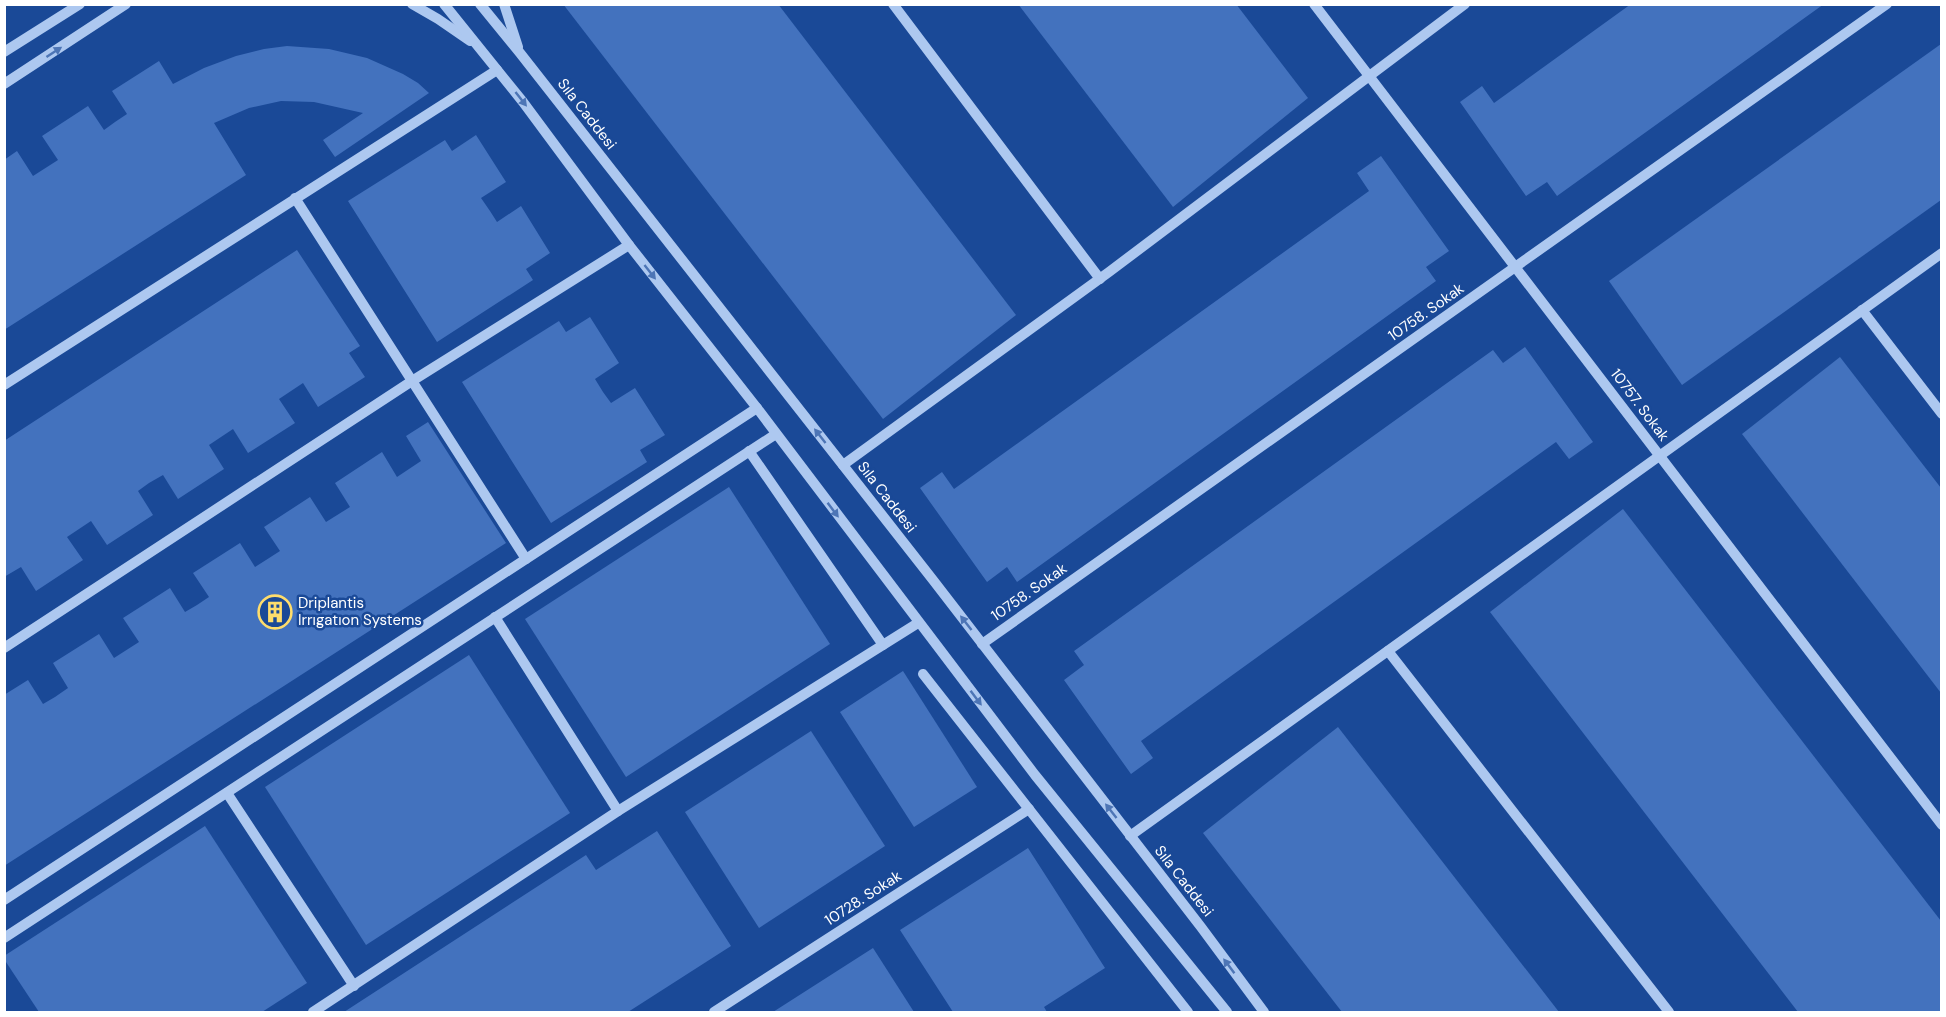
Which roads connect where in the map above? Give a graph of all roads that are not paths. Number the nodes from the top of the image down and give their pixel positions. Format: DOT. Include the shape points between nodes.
graph roads {
  1 [pos="80,4"];
  2 [pos="126,4"];
  3 [pos="412,4"];
  4 [pos="444,4"];
  5 [pos="480,4"];
  6 [pos="504,4"];
  7 [pos="893,4"];
  8 [pos="1314,4"];
  9 [pos="1465,4"];
  10 [pos="1887,4"];
  11 [pos="480,49"];
  12 [pos="4,52"];
  13 [pos="520,53"];
  14 [pos="497,70"];
  15 [pos="1368,76"];
  16 [pos="4,84"];
  17 [pos="295,198"];
  18 [pos="629,245"];
  19 [pos="1941,253"];
  20 [pos="1515,267"];
  21 [pos="1100,279"];
  22 [pos="1862,310"];
  23 [pos="412,381"];
  24 [pos="4,385"];
  25 [pos="757,408"];
  26 [pos="1941,414"];
  27 [pos="776,434"];
  28 [pos="749,451"];
  29 [pos="1659,456"];
  30 [pos="843,465"];
  31 [pos="526,559"];
  32 [pos="495,617"];
  33 [pos="918,623"];
  34 [pos="982,644"];
  35 [pos="883,645"];
  36 [pos="4,648"];
  37 [pos="1388,651"];
  38 [pos="923,674"];
  39 [pos="227,793"];
  40 [pos="1941,803"];
  41 [pos="1029,809"];
  42 [pos="618,811"];
  43 [pos="1931,811"];
  44 [pos="1941,825"];
  45 [pos="1130,836"];
  46 [pos="4,900"];
  47 [pos="4,938"];
  48 [pos="354,986"];
  49 [pos="314,1012"];
  50 [pos="714,1012"];
  51 [pos="1188,1012"];
  52 [pos="1227,1012"];
  53 [pos="1264,1012"];
  54 [pos="1670,1012"];
  1 -- 12 [label="street"];
  16 -- 2 [label="street, one-way"];
  3 -- 11 [label="street"];
  4 -- 11 [label="street"];
  5 -- 13 [label="street, Sıla Caddesi"];
  6 -- 13 [label="street"];
  7 -- 21 [label="street"];
  8 -- 15 [label="street, 10757. Sokak"];
  9 -- 15 [label="street"];
  10 -- 20 [label="street, 10758. Sokak"];
  11 -- 14 [label="street"];
  30 -- 13 [label="street, Sıla Caddesi, one-way"];
  14 -- 17 [label="street"];
  14 -- 18 [label="street, one-way"];
  15 -- 20 [label="street, 10757. Sokak"];
  15 -- 21 [label="street"];
  17 -- 23 [label="street"];
  17 -- 24 [label="street"];
  18 -- 23 [label="street"];
  18 -- 25 [label="street, one-way"];
  19 -- 22 [label="street"];
  20 -- 29 [label="street, 10757. Sokak"];
  20 -- 34 [label="street, 10758. Sokak"];
  21 -- 30 [label="street"];
  22 -- 26 [label="street"];
  22 -- 29 [label="street"];
  23 -- 31 [label="street"];
  23 -- 36 [label="street"];
  25 -- 27 [label="street"];
  25 -- 31 [label="street"];
  27 -- 28 [label="street"];
  27 -- 33 [label="street, one-way"];
  28 -- 32 [label="street"];
  28 -- 35 [label="street"];
  29 -- 37 [label="street"];
  29 -- 43 [label="street, 10757. Sokak"];
  34 -- 30 [label="street, Sıla Caddesi, one-way"];
  31 -- 46 [label="street"];
  32 -- 39 [label="street"];
  32 -- 42 [label="street"];
  33 -- 35 [label="street"];
  33 -- 52 [label="street, one-way" via="1035,776"];
  45 -- 34 [label="street, Sıla Caddesi, one-way"];
  35 -- 42 [label="street"];
  37 -- 45 [label="street"];
  37 -- 54 [label="street"];
  38 -- 41 [label="street"];
  39 -- 47 [label="street"];
  39 -- 48 [label="street"];
  40 -- 43 [label="street"];
  41 -- 50 [label="street, 10728. Sokak"];
  41 -- 51 [label="street"];
  42 -- 48 [label="street"];
  43 -- 44 [label="street, 10757. Sokak"];
  53 -- 45 [label="street, Sıla Caddesi, one-way"];
  48 -- 49 [label="street"];
}
